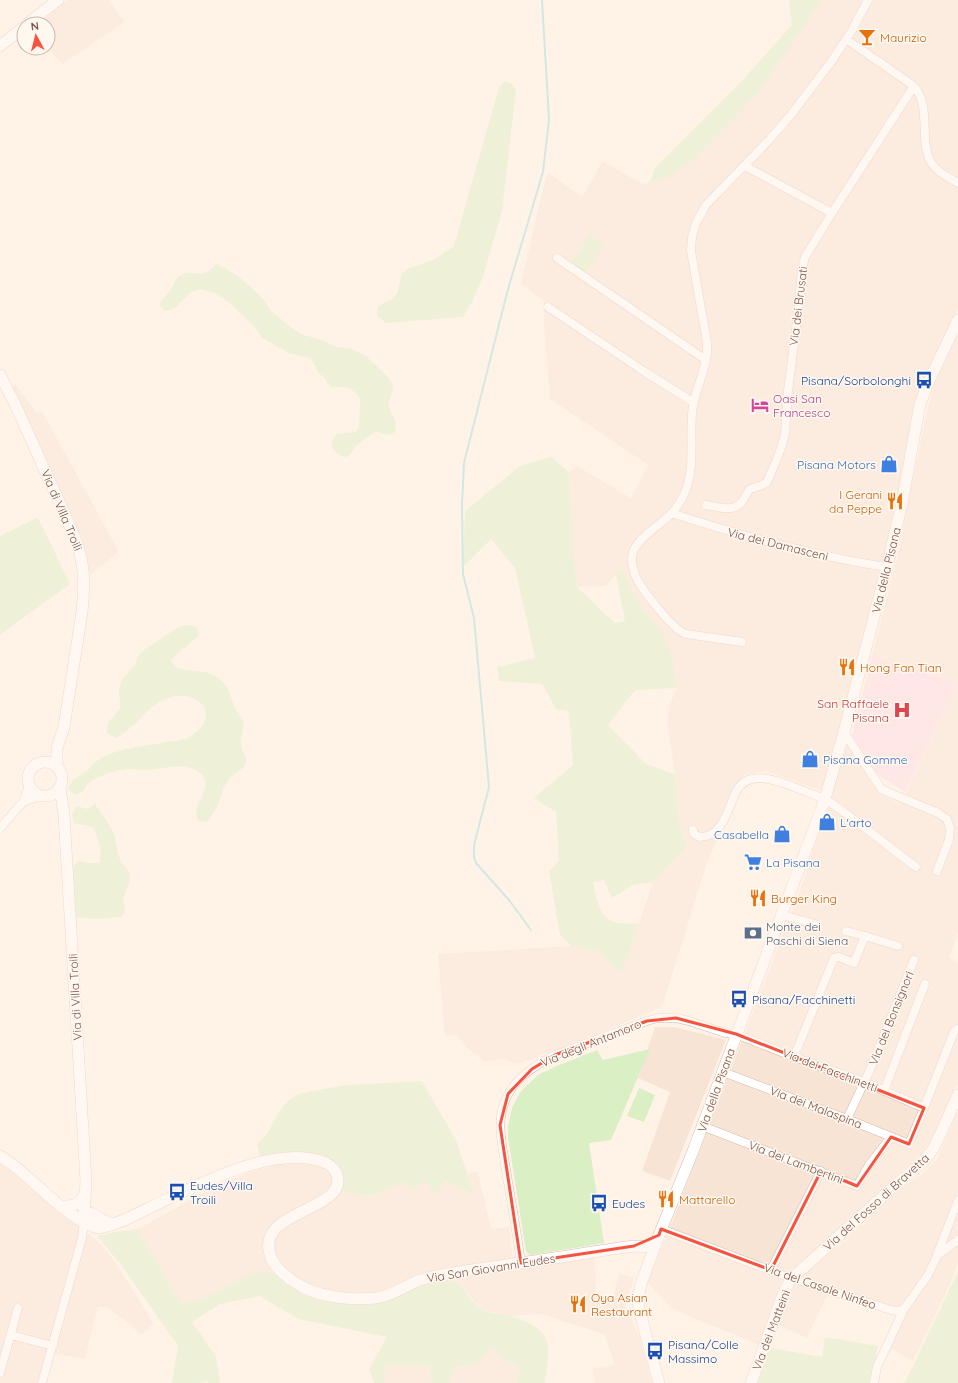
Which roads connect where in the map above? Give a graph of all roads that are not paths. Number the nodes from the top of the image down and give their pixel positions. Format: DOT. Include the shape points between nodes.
graph roads {
  1 [pos="58,0"];
  2 [pos="868,0"];
  3 [pos="37,16"];
  4 [pos="16,33"];
  5 [pos="846,40"];
  6 [pos="0,46"];
  7 [pos="914,86"];
  8 [pos="745,166"];
  9 [pos="958,182"];
  10 [pos="832,213"];
  11 [pos="556,258"];
  12 [pos="548,307"];
  13 [pos="957,326"];
  14 [pos="706,360"];
  15 [pos="0,375"];
  16 [pos="693,402"];
  17 [pos="706,506"];
  18 [pos="671,513"];
  19 [pos="887,567"];
  20 [pos="742,642"];
  21 [pos="844,732"];
  22 [pos="57,748"];
  23 [pos="45,762"];
  24 [pos="57,767"];
  25 [pos="29,786"];
  26 [pos="60,788"];
  27 [pos="44,796"];
  28 [pos="824,799"];
  29 [pos="23,802"];
  30 [pos="62,806"];
  31 [pos="0,828"];
  32 [pos="693,830"];
  33 [pos="916,867"];
  34 [pos="937,870"];
  35 [pos="782,915"];
  36 [pos="815,924"];
  37 [pos="846,931"];
  38 [pos="865,936"];
  39 [pos="898,946"];
  40 [pos="914,960"];
  41 [pos="925,984"];
  42 [pos="958,1029"];
  43 [pos="736,1034"];
  44 [pos="794,1057"];
  45 [pos="723,1072"];
  46 [pos="864,1082"];
  47 [pos="884,1091"];
  48 [pos="958,1095"];
  49 [pos="924,1108"];
  50 [pos="847,1119"];
  51 [pos="702,1126"];
  52 [pos="890,1137"];
  53 [pos="0,1156"];
  54 [pos="821,1171"];
  55 [pos="86,1188"];
  56 [pos="958,1201"];
  57 [pos="62,1206"];
  58 [pos="87,1219"];
  59 [pos="660,1232"];
  60 [pos="958,1240"];
  61 [pos="634,1246"];
  62 [pos="655,1247"];
  63 [pos="937,1256"];
  64 [pos="521,1263"];
  65 [pos="648,1265"];
  66 [pos="771,1270"];
  67 [pos="793,1277"];
  68 [pos="18,1308"];
  69 [pos="904,1309"];
  70 [pos="11,1335"];
  71 [pos="52,1346"];
  72 [pos="0,1373"];
  73 [pos="42,1383"];
  74 [pos="659,1383"];
  75 [pos="751,1383"];
  76 [pos="874,1383"];
  1 -- 3 [label="street"];
  2 -- 5 [label="street"];
  4 -- 6 [label="street"];
  5 -- 7 [label="street"];
  5 -- 8 [label="street" via="790,116"];
  7 -- 9 [label="street" via="922,101 925,139 930,160 941,172"];
  7 -- 10 [label="street, Via dei Brusati"];
  8 -- 10 [label="street"];
  8 -- 14 [label="street" via="706,206 698,218 692,237 691,251 707,340"];
  10 -- 17 [label="street, Via dei Brusati" via="808,250 803,266 785,434 777,460 767,482 750,489 739,506"];
  11 -- 14 [label="street"];
  12 -- 16 [label="street"];
  13 -- 19 [label="street, Via della Pisana" via="920,404"];
  14 -- 16 [label="street"];
  15 -- 22 [label="street, Via di Villa Troili" via="73,532 83,564 82,612 64,727"];
  16 -- 18 [label="street" via="690,474 685,492"];
  18 -- 19 [label="street, Via dei Damasceni" via="770,543"];
  18 -- 20 [label="street" via="634,550 632,561 637,580 662,613 681,632"];
  19 -- 21 [label="street, Via della Pisana"];
  21 -- 28 [label="street, Via della Pisana"];
  21 -- 34 [label="street" via="881,789 947,819 950,828 949,840"];
  22 -- 23 [label="street, Via di Villa Troili"];
  22 -- 24 [label="street, Via di Villa Troili"];
  23 -- 24 [label="street"];
  23 -- 25 [label="street, Via di Villa Troili" via="32,769"];
  24 -- 26 [label="street, Via di Villa Troili" via="62,777"];
  25 -- 27 [label="street"];
  25 -- 29 [label="street"];
  26 -- 27 [label="street"];
  26 -- 30 [label="street, Via di Villa Troili"];
  27 -- 29 [label="street"];
  27 -- 30 [label="street"];
  28 -- 32 [label="street" via="776,781 751,779 739,787 714,833 700,837 694,834"];
  28 -- 33 [label="street"];
  28 -- 35 [label="street, Via della Pisana"];
  29 -- 31 [label="street"];
  30 -- 55 [label="street, Via di Villa Troili"];
  35 -- 36 [label="street"];
  35 -- 43 [label="street, Via della Pisana"];
  37 -- 38 [label="street"];
  38 -- 39 [label="street"];
  38 -- 44 [label="street" via="854,963 839,957 834,958"];
  40 -- 46 [label="street, Via dei Bonsignori"];
  41 -- 47 [label="street"];
  42 -- 49 [label="street" via="954,1032"];
  43 -- 44 [label="street, Via dei Facchinetti"];
  43 -- 45 [label="street, Via della Pisana"];
  43 -- 64 [label="street, Via degli Antamoro" via="681,1019 653,1019 555,1055 537,1065 513,1086 502,1107 500,1125"];
  44 -- 46 [label="street, Via dei Facchinetti"];
  45 -- 50 [label="street, Via dei Malaspina"];
  45 -- 51 [label="street, Via della Pisana"];
  46 -- 47 [label="street, Via dei Facchinetti"];
  46 -- 50 [label="street, Via dei Bonsignori"];
  47 -- 49 [label="street, Via dei Facchinetti"];
  48 -- 67 [label="street, Via del Fosso di Bravetta" via="939,1138 924,1161"];
  49 -- 52 [label="street, Via dei Malaspina" via="909,1144"];
  50 -- 52 [label="street, Via dei Malaspina"];
  51 -- 54 [label="street, Via dei Lambertini"];
  51 -- 59 [label="street, Via della Pisana"];
  52 -- 54 [label="street, Via dei Lambertini" via="869,1164 857,1186"];
  53 -- 57 [label="street"];
  54 -- 66 [label="street"];
  55 -- 57 [label="street" via="80,1202"];
  55 -- 58 [label="street, Via di Villa Troili"];
  56 -- 63 [label="street"];
  57 -- 58 [label="street, Via San Giovanni Eudes"];
  58 -- 64 [label="street, Via San Giovanni Eudes" via="114,1224 248,1165 276,1159 305,1158 323,1161 333,1168 338,1178 336,1188 323,1201 280,1225 273,1232 268,1245 270,1256 276,1266 308,1289 340,1297 375,1298 430,1277"];
  58 -- 71 [label="street"];
  59 -- 61 [label="street, Via San Giovanni Eudes"];
  59 -- 62 [label="street, Via della Pisana"];
  59 -- 66 [label="street, Via del Casale Ninfeo"];
  60 -- 63 [label="street"];
  61 -- 62 [label="street, Via San Giovanni Eudes"];
  61 -- 64 [label="street, Via San Giovanni Eudes"];
  61 -- 65 [label="street"];
  62 -- 65 [label="street, Via della Pisana"];
  63 -- 69 [label="street" via="928,1275"];
  65 -- 74 [label="street, Via della Pisana" via="638,1302"];
  66 -- 67 [label="street, Via del Casale Ninfeo"];
  67 -- 69 [label="street, Via del Casale Ninfeo" via="891,1310"];
  67 -- 75 [label="street, Via dei Matteini" via="783,1295"];
  68 -- 70 [label="street"];
  69 -- 76 [label="street" via="877,1367"];
  70 -- 71 [label="street"];
  70 -- 72 [label="street"];
  71 -- 73 [label="street"];
}
